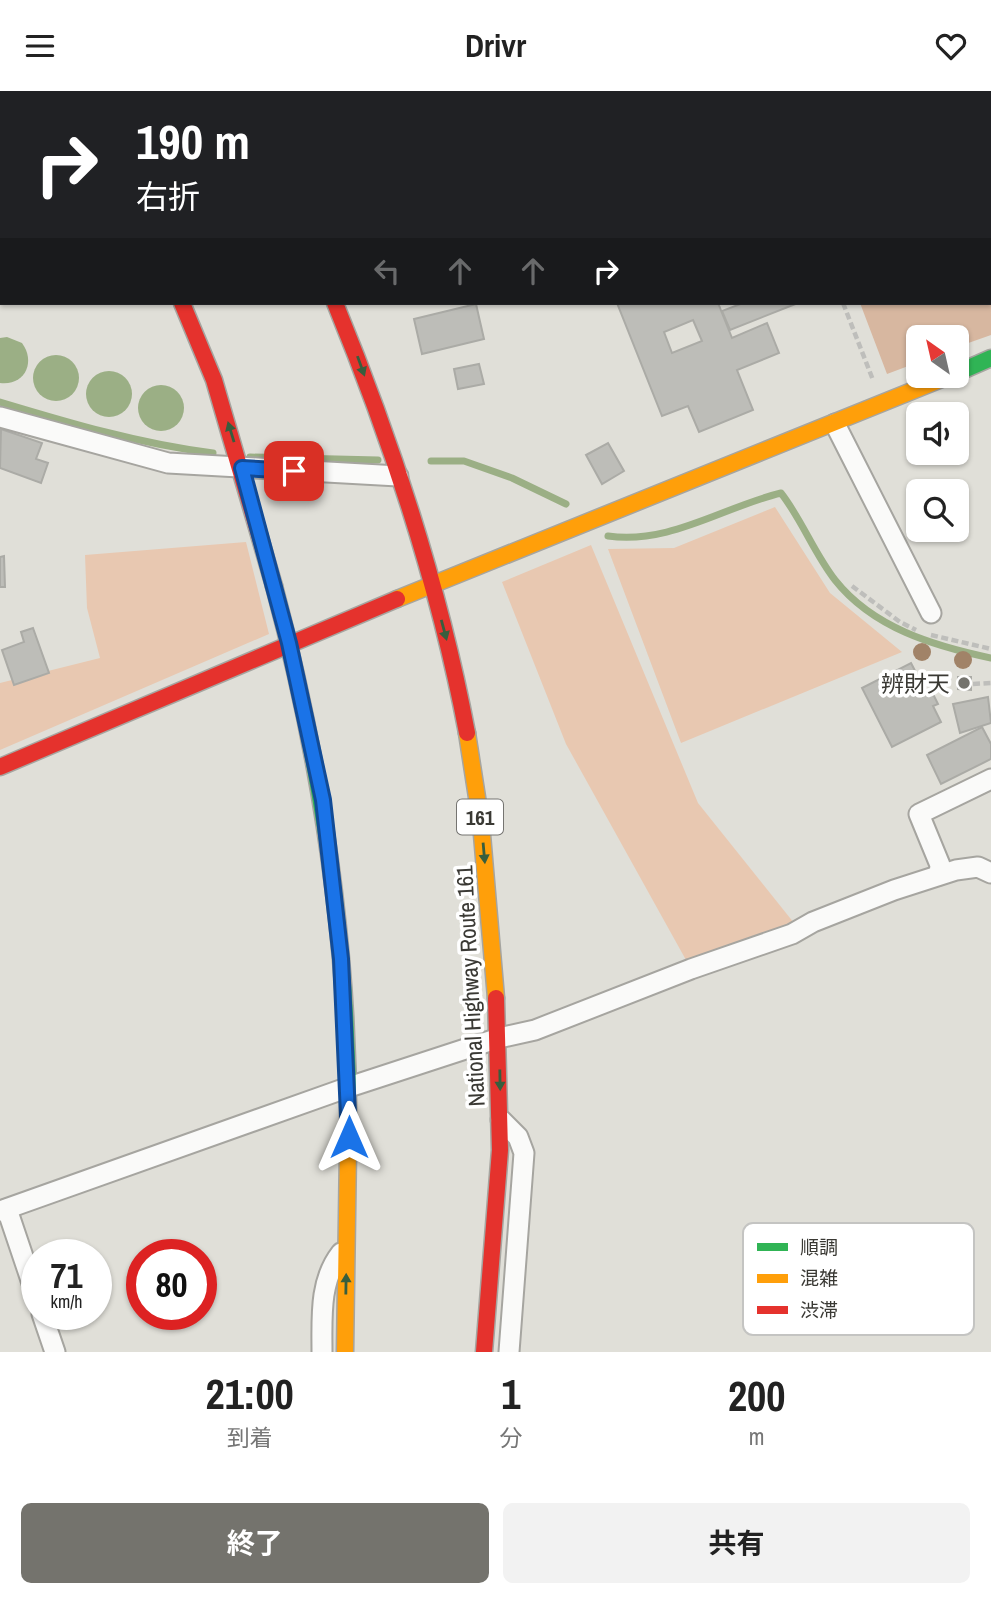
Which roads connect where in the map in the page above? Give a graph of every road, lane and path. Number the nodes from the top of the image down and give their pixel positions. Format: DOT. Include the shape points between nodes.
graph roads {
  1 [pos="183,305"];
  2 [pos="336,305"];
  3 [pos="844,305"];
  4 [pos="991,358"];
  5 [pos="970,367"];
  6 [pos="877,389"];
  7 [pos="918,389"];
  8 [pos="0,417"];
  9 [pos="835,424"];
  10 [pos="242,468"];
  11 [pos="398,475"];
  12 [pos="432,586"];
  13 [pos="931,613"];
  14 [pos="289,643"];
  15 [pos="991,683"];
  16 [pos="973,684"];
  17 [pos="0,767"];
  18 [pos="991,779"];
  19 [pos="991,873"];
  20 [pos="939,875"];
  21 [pos="499,1038"];
  22 [pos="349,1087"];
  23 [pos="501,1120"];
  24 [pos="3,1210"];
  25 [pos="347,1245"];
  26 [pos="21,1257"];
  27 [pos="47,1330"];
  28 [pos="55,1352"];
  29 [pos="322,1352"];
  30 [pos="345,1352"];
  31 [pos="484,1352"];
  32 [pos="509,1352"];
  10 -- 1 [label="main road, one-way" via="214,380"];
  2 -- 11 [label="main road, National Highway Route 161 / 161, one-way"];
  3 -- 6 [label="path"];
  4 -- 5 [label="main road"];
  7 -- 9 [label="main road"];
  8 -- 10 [label="street" via="168,463"];
  9 -- 12 [label="main road"];
  9 -- 13 [label="street"];
  10 -- 11 [label="street"];
  10 -- 14 [label="main road"];
  11 -- 12 [label="main road, National Highway Route 161 / 161"];
  12 -- 14 [label="main road"];
  12 -- 21 [label="main road, National Highway Route 161 / 161, one-way" via="475,778"];
  14 -- 17 [label="main road"];
  14 -- 22 [label="main road" via="323,800 341,959"];
  15 -- 16 [label="path"];
  18 -- 20 [label="street" via="919,814 940,865"];
  19 -- 20 [label="street" via="978,867"];
  20 -- 21 [label="street" via="535,1030"];
  21 -- 22 [label="street"];
  21 -- 23 [label="main road, National Highway Route 161 / 161, one-way"];
  22 -- 24 [label="street"];
  22 -- 25 [label="main road"];
  23 -- 31 [label="main road, National Highway Route 161 / 161"];
  23 -- 32 [label="street" via="524,1153"];
  24 -- 26 [label="street"];
  25 -- 29 [label="street" via="330,1267 322,1304"];
  30 -- 25 [label="main road, one-way"];
  27 -- 28 [label="street"];
}
